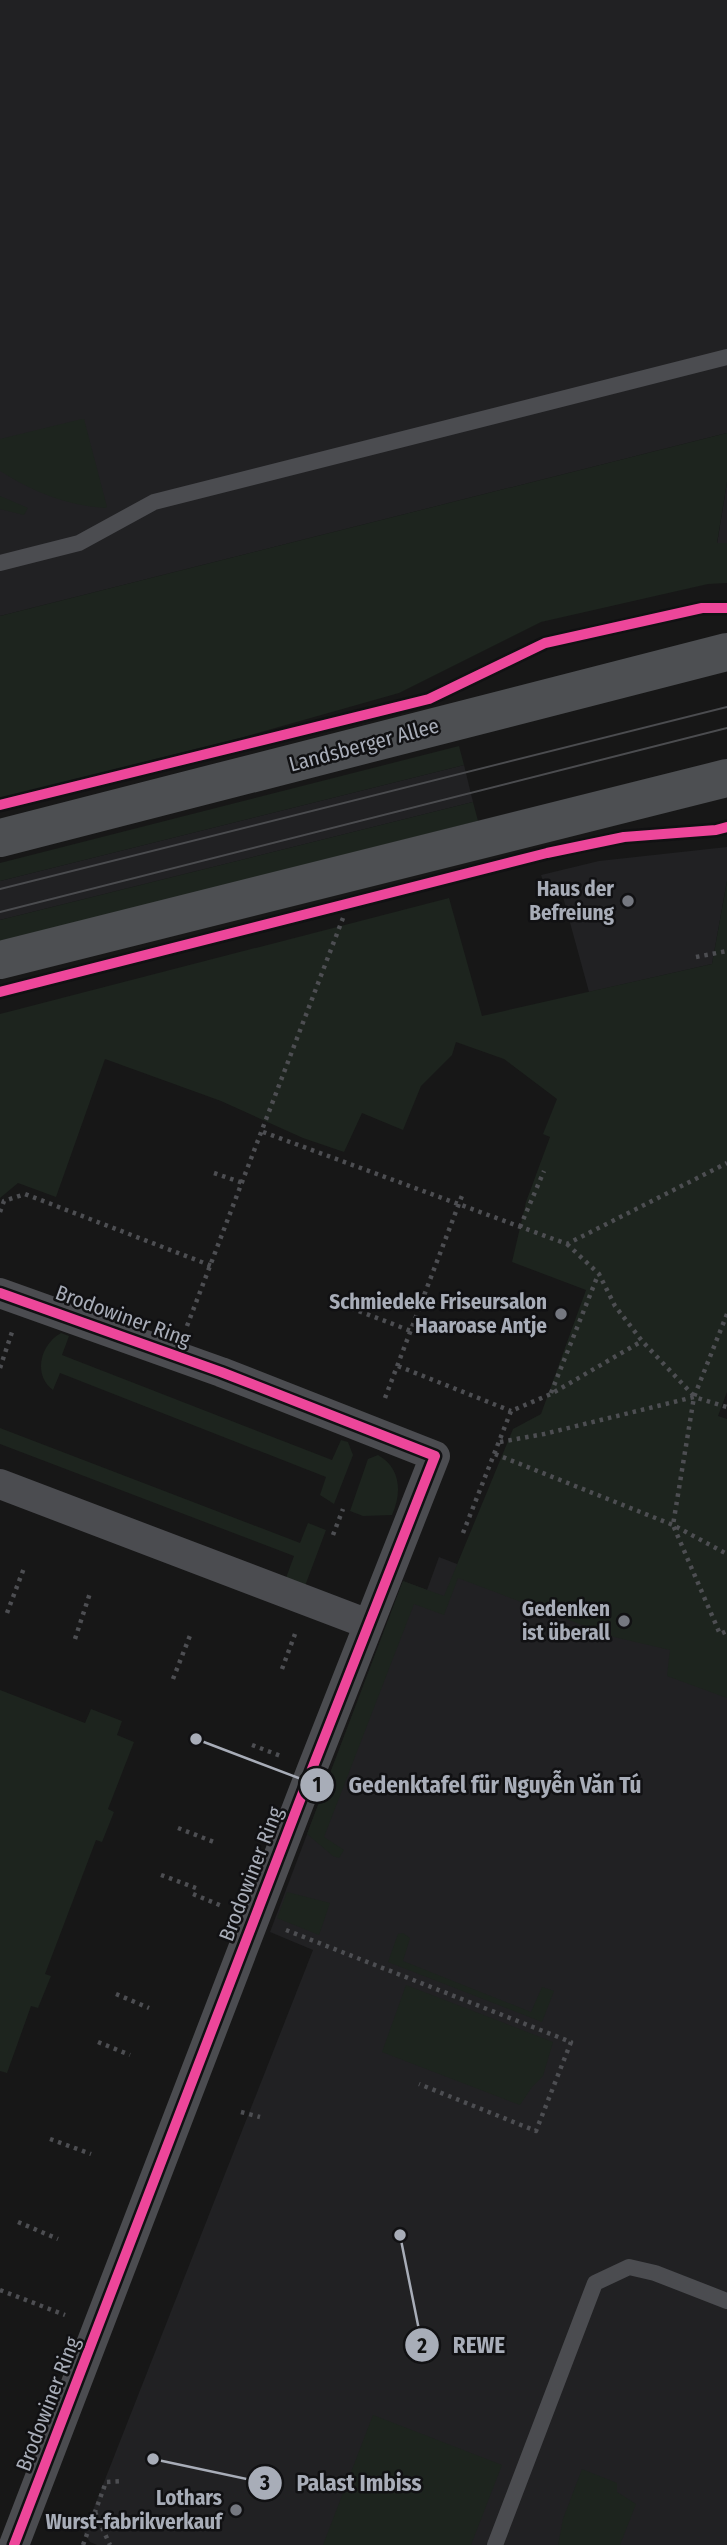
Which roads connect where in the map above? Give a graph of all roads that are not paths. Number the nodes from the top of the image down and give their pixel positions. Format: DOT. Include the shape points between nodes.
graph roads {
  1 [pos="727,357"];
  2 [pos="0,563"];
  3 [pos="727,652"];
  4 [pos="727,778"];
  5 [pos="0,838"];
  6 [pos="0,960"];
  7 [pos="0,1293"];
  8 [pos="0,1484"];
  9 [pos="368,1624"];
  10 [pos="727,2301"];
  11 [pos="14,2545"];
  12 [pos="495,2545"];
  1 -- 2 [label="lane" via="154,502 79,543"];
  3 -- 5 [label="main road, Landsberger Allee"];
  4 -- 6 [label="main road"];
  7 -- 9 [label="street, Brodowiner Ring" via="435,1456"];
  8 -- 9 [label="street"];
  9 -- 11 [label="street, Brodowiner Ring"];
  10 -- 12 [label="lane" via="629,2267 595,2283"];
}
